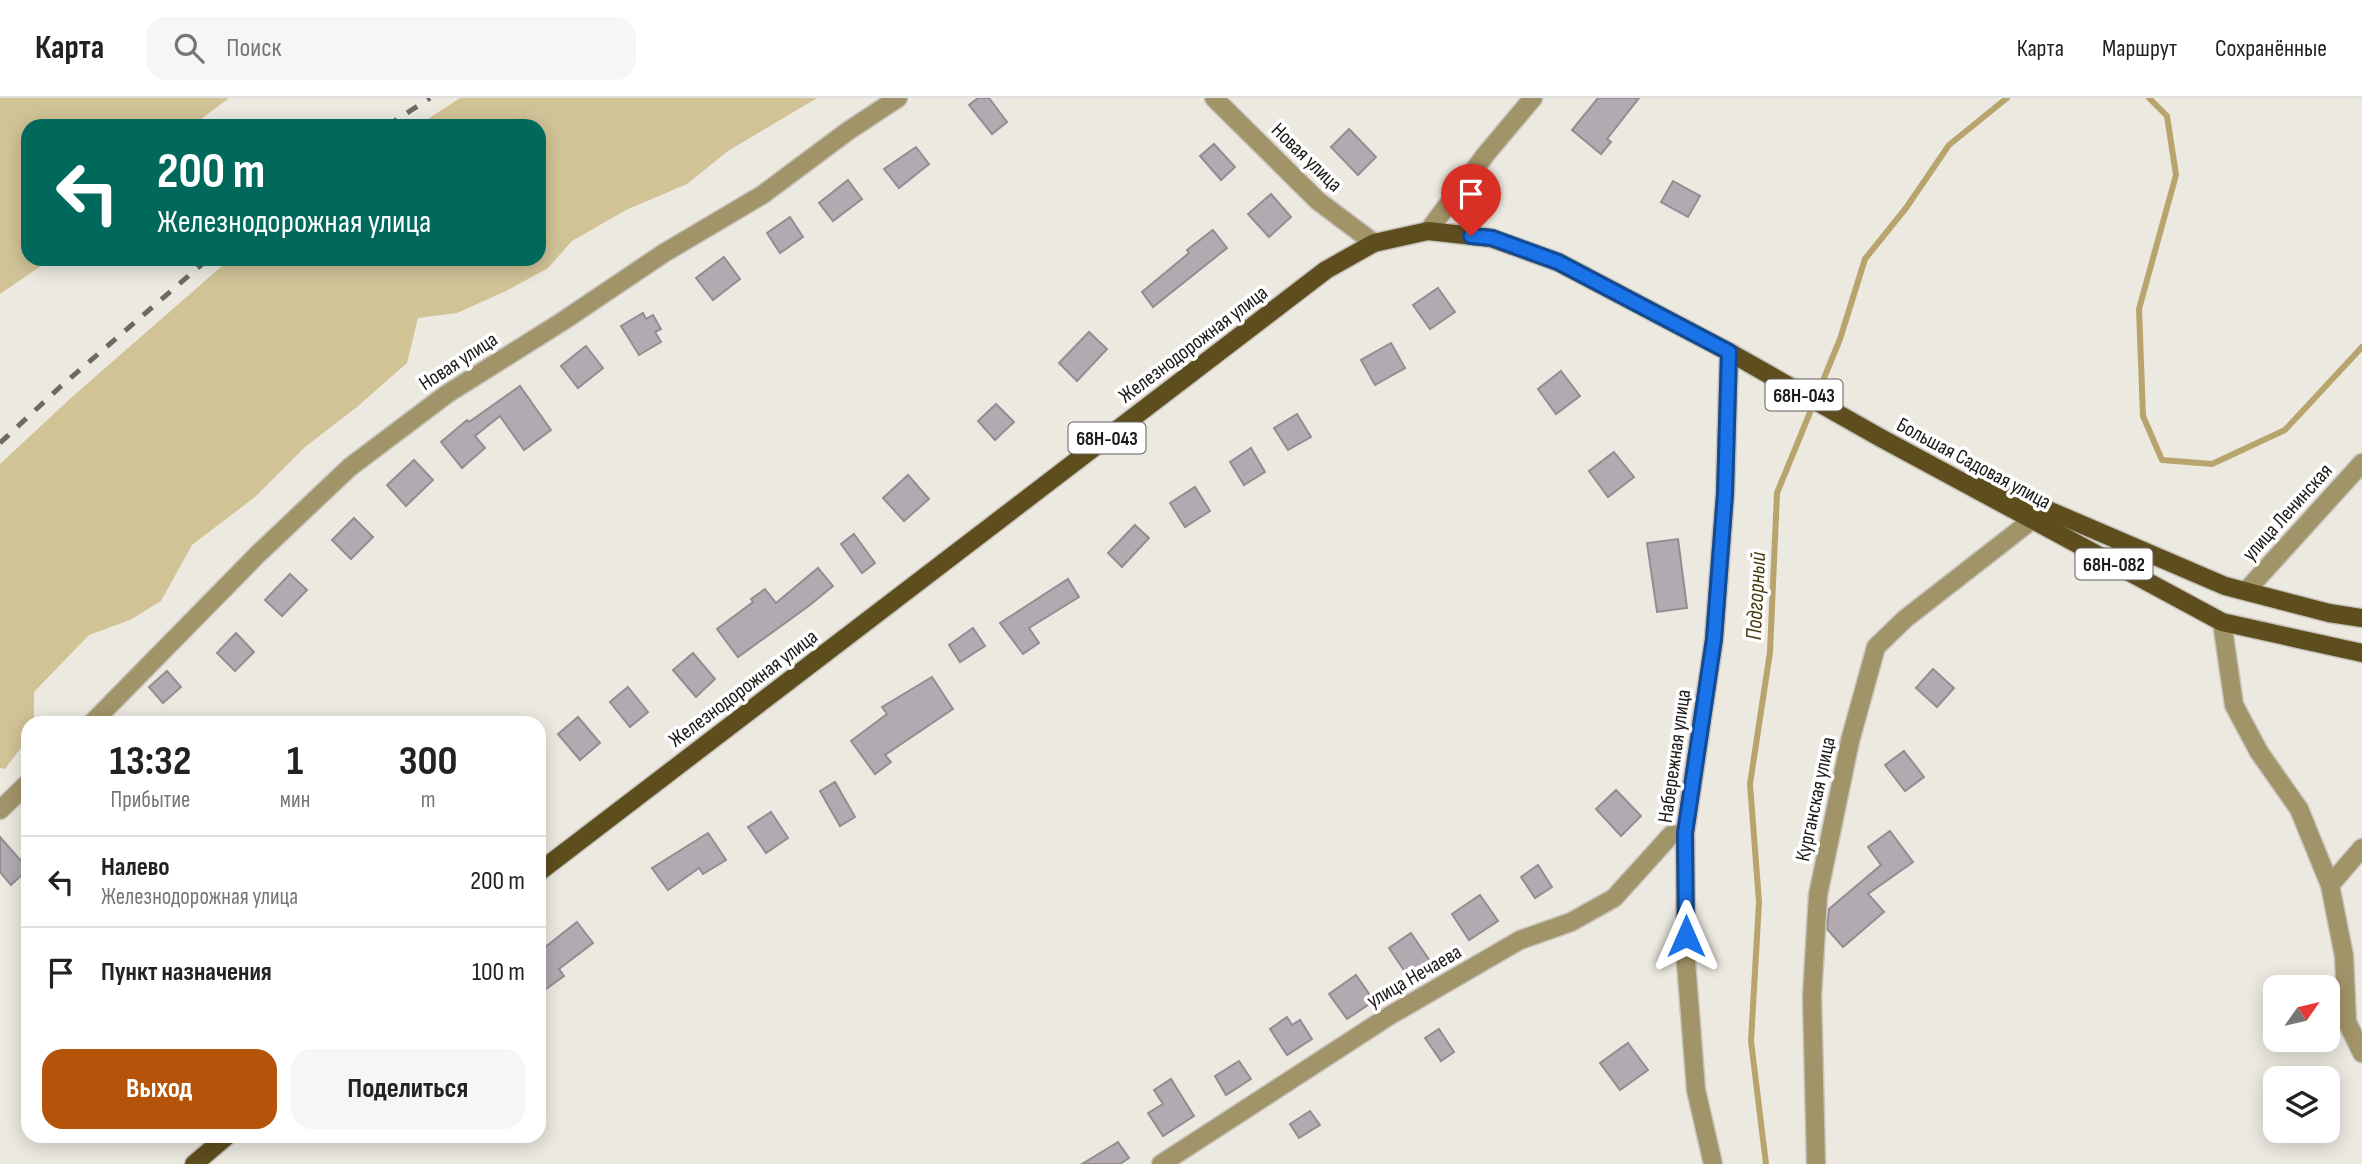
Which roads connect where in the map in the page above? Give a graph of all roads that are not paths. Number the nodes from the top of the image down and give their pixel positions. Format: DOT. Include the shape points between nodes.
graph roads {
  1 [pos="898,98"];
  2 [pos="1214,98"];
  3 [pos="1533,98"];
  4 [pos="1429,230"];
  5 [pos="1374,243"];
  6 [pos="1729,352"];
  7 [pos="1879,437"];
  8 [pos="2362,463"];
  9 [pos="2032,520"];
  10 [pos="2246,591"];
  11 [pos="2362,618"];
  12 [pos="2222,622"];
  13 [pos="2362,653"];
  14 [pos="99,716"];
  15 [pos="21,790"];
  16 [pos="0,810"];
  17 [pos="1685,833"];
  18 [pos="2362,848"];
  19 [pos="546,867"];
  20 [pos="2330,885"];
  21 [pos="2362,1053"];
  22 [pos="219,1143"];
  23 [pos="194,1164"];
  24 [pos="1161,1164"];
  25 [pos="1713,1164"];
  26 [pos="1816,1164"];
  1 -- 14 [label="street, Новая улица" via="762,195 447,394 350,467"];
  2 -- 5 [label="street, Новая улица" via="1318,201"];
  3 -- 4 [label="street"];
  4 -- 5 [label="main road, Железнодорожная улица / 68Н-043"];
  4 -- 6 [label="main road, Железнодорожная улица / 68Н-043" via="1492,238 1558,262"];
  5 -- 19 [label="main road, Железнодорожная улица / 68Н-043" via="1326,271"];
  6 -- 7 [label="main road, 68Н-043"];
  6 -- 17 [label="street, Набережная улица" via="1714,639"];
  7 -- 9 [label="main road, Большая Садовая улица / 68Н-082"];
  7 -- 10 [label="main road, Большая Садовая улица / 68Н-082" via="2225,586"];
  8 -- 10 [label="street, улица Ленинская"];
  9 -- 12 [label="main road, Большая Садовая улица / 68Н-082"];
  9 -- 26 [label="street, Курганская улица" via="1876,647 1850,741 1818,895 1812,996"];
  10 -- 11 [label="main road, Большая Садовая улица / 68Н-082"];
  12 -- 13 [label="main road, Большая Садовая улица / 68Н-082"];
  12 -- 20 [label="street" via="2234,705 2259,752 2299,809"];
  15 -- 16 [label="street"];
  17 -- 24 [label="street, улица Нечаева" via="1671,835 1614,898 1571,922 1520,940 1389,1016"];
  17 -- 25 [label="street, Набережная улица" via="1686,961 1696,1090"];
  18 -- 20 [label="street"];
  20 -- 21 [label="street" via="2344,956 2347,1022"];
  22 -- 23 [label="main road"];
}
